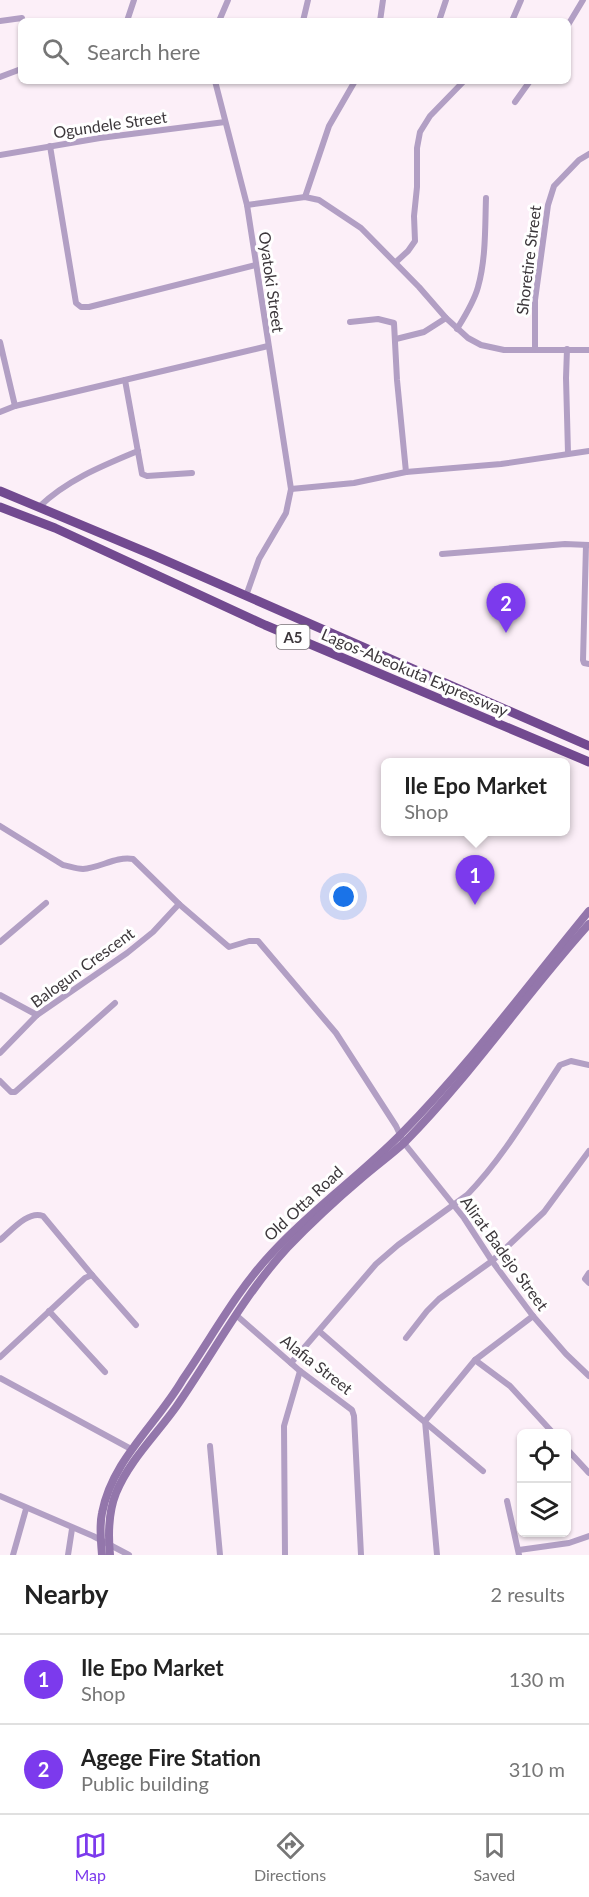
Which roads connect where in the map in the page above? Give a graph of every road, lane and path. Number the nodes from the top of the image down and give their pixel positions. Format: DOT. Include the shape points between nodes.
graph roads {
  1 [pos="135,0"];
  2 [pos="228,0"];
  3 [pos="308,0"];
  4 [pos="383,0"];
  5 [pos="446,0"];
  6 [pos="521,0"];
  7 [pos="583,0"];
  8 [pos="128,18"];
  9 [pos="220,18"];
  10 [pos="304,18"];
  11 [pos="380,18"];
  12 [pos="440,18"];
  13 [pos="513,18"];
  14 [pos="18,19"];
  15 [pos="571,20"];
  16 [pos="0,21"];
  17 [pos="18,70"];
  18 [pos="0,77"];
  19 [pos="216,84"];
  20 [pos="353,84"];
  21 [pos="461,84"];
  22 [pos="528,84"];
  23 [pos="514,102"];
  24 [pos="225,122"];
  25 [pos="50,146"];
  26 [pos="589,154"];
  27 [pos="0,155"];
  28 [pos="305,197"];
  29 [pos="486,198"];
  30 [pos="247,205"];
  31 [pos="396,262"];
  32 [pos="256,265"];
  33 [pos="446,318"];
  34 [pos="350,322"];
  35 [pos="457,329"];
  36 [pos="396,339"];
  37 [pos="0,342"];
  38 [pos="268,346"];
  39 [pos="535,349"];
  40 [pos="567,349"];
  41 [pos="589,350"];
  42 [pos="125,380"];
  43 [pos="15,406"];
  44 [pos="0,412"];
  45 [pos="138,451"];
  46 [pos="589,451"];
  47 [pos="568,453"];
  48 [pos="406,472"];
  49 [pos="192,473"];
  50 [pos="291,489"];
  51 [pos="0,491"];
  52 [pos="0,507"];
  53 [pos="39,507"];
  54 [pos="587,545"];
  55 [pos="442,554"];
  56 [pos="246,596"];
  57 [pos="589,664"];
  58 [pos="589,746"];
  59 [pos="589,762"];
  60 [pos="0,826"];
  61 [pos="46,903"];
  62 [pos="179,904"];
  63 [pos="589,911"];
  64 [pos="589,924"];
  65 [pos="0,942"];
  66 [pos="0,994"];
  67 [pos="116,1002"];
  68 [pos="37,1016"];
  69 [pos="0,1053"];
  70 [pos="589,1065"];
  71 [pos="0,1081"];
  72 [pos="402,1138"];
  73 [pos="589,1151"];
  74 [pos="452,1205"];
  75 [pos="1,1238"];
  76 [pos="492,1261"];
  77 [pos="93,1275"];
  78 [pos="49,1311"];
  79 [pos="236,1315"];
  80 [pos="533,1316"];
  81 [pos="136,1325"];
  82 [pos="319,1331"];
  83 [pos="406,1338"];
  84 [pos="0,1357"];
  85 [pos="475,1360"];
  86 [pos="291,1363"];
  87 [pos="300,1371"];
  88 [pos="105,1372"];
  89 [pos="589,1376"];
  90 [pos="0,1377"];
  91 [pos="425,1421"];
  92 [pos="549,1429"];
  93 [pos="210,1446"];
  94 [pos="131,1449"];
  95 [pos="571,1453"];
  96 [pos="483,1471"];
  97 [pos="589,1473"];
  98 [pos="0,1497"];
  99 [pos="507,1501"];
  100 [pos="27,1509"];
  101 [pos="72,1529"];
  102 [pos="589,1536"];
  103 [pos="105,1543"];
  104 [pos="519,1553"];
  105 [pos="13,1555"];
  106 [pos="68,1555"];
  107 [pos="102,1555"];
  108 [pos="110,1555"];
  109 [pos="129,1555"];
  110 [pos="220,1555"];
  111 [pos="285,1555"];
  112 [pos="361,1555"];
  113 [pos="437,1555"];
  1 -- 8 [label="street"];
  2 -- 9 [label="street"];
  3 -- 10 [label="street"];
  4 -- 11 [label="street"];
  5 -- 12 [label="street"];
  6 -- 13 [label="street"];
  7 -- 15 [label="street"];
  14 -- 16 [label="street"];
  17 -- 18 [label="street"];
  19 -- 24 [label="street, Oyatoki Street"];
  20 -- 28 [label="street" via="325,136"];
  21 -- 31 [label="street" via="423,125 416,158 415,240"];
  22 -- 23 [label="street"];
  24 -- 25 [label="street, Ogundele Street"];
  24 -- 30 [label="street, Oyatoki Street"];
  25 -- 27 [label="street, Ogundele Street"];
  25 -- 32 [label="street" via="76,303 81,307"];
  26 -- 39 [label="street, Shoretire Street" via="554,186 551,195 535,300"];
  28 -- 30 [label="street"];
  28 -- 31 [label="street" via="319,200 351,221"];
  29 -- 35 [label="street" via="479,286"];
  30 -- 32 [label="street, Oyatoki Street"];
  31 -- 33 [label="street"];
  32 -- 38 [label="street, Oyatoki Street"];
  33 -- 35 [label="street"];
  33 -- 36 [label="street" via="423,332"];
  34 -- 36 [label="street" via="378,319 394,323"];
  35 -- 39 [label="street" via="475,342 495,349"];
  36 -- 48 [label="street"];
  37 -- 43 [label="street"];
  38 -- 42 [label="street"];
  38 -- 50 [label="street, Oyatoki Street"];
  39 -- 40 [label="street"];
  40 -- 41 [label="street"];
  40 -- 47 [label="street"];
  42 -- 43 [label="street"];
  42 -- 45 [label="street"];
  43 -- 44 [label="street"];
  45 -- 49 [label="street" via="143,476"];
  45 -- 53 [label="street" via="72,480"];
  46 -- 47 [label="street"];
  47 -- 48 [label="street" via="512,463"];
  48 -- 50 [label="street" via="354,483"];
  50 -- 56 [label="street" via="286,513 259,559"];
  51 -- 53 [label="highway, Lagos-Abeokuta Expressway / A5"];
  52 -- 59 [label="highway, Lagos-Abeokuta Expressway / A5" via="55,528 265,625"];
  53 -- 56 [label="highway, Lagos-Abeokuta Expressway / A5"];
  54 -- 55 [label="street"];
  54 -- 57 [label="street" via="583,660"];
  56 -- 58 [label="highway, Lagos-Abeokuta Expressway / A5"];
  60 -- 62 [label="street" via="74,868 133,859"];
  61 -- 65 [label="street"];
  62 -- 68 [label="street, Balogun Crescent" via="135,947"];
  62 -- 72 [label="street, Alirat Badejo Street" via="229,947 258,941 336,1033"];
  63 -- 72 [label="main road, Old Otta Road"];
  64 -- 72 [label="main road" via="462,1079"];
  66 -- 68 [label="street"];
  67 -- 71 [label="street" via="15,1092"];
  68 -- 69 [label="street, Balogun Crescent"];
  70 -- 74 [label="street" via="571,1061 560,1065 492,1166 467,1195"];
  72 -- 74 [label="street, Alirat Badejo Street"];
  72 -- 79 [label="main road, Old Otta Road" via="287,1248"];
  72 -- 94 [label="main road, Old Otta Road" via="325,1201 271,1254"];
  73 -- 76 [label="street" via="544,1212"];
  74 -- 76 [label="street, Alirat Badejo Street"];
  74 -- 82 [label="street" via="376,1264"];
  75 -- 77 [label="street" via="28,1217 44,1216"];
  76 -- 80 [label="street, Alirat Badejo Street"];
  76 -- 83 [label="street" via="439,1299"];
  77 -- 78 [label="street"];
  77 -- 81 [label="street"];
  78 -- 84 [label="street"];
  78 -- 88 [label="street"];
  79 -- 86 [label="street, Alafia Street"];
  79 -- 103 [label="main road, Old Otta Road" via="120,1484"];
  80 -- 85 [label="street"];
  80 -- 89 [label="street, Alirat Badejo Street"];
  82 -- 86 [label="street"];
  82 -- 91 [label="street"];
  85 -- 91 [label="street"];
  85 -- 92 [label="street" via="510,1386"];
  86 -- 87 [label="street, Alafia Street"];
  87 -- 111 [label="street" via="284,1426"];
  87 -- 112 [label="street, Alafia Street" via="347,1404 354,1416"];
  90 -- 94 [label="street"];
  91 -- 96 [label="street"];
  91 -- 113 [label="street"];
  93 -- 110 [label="street"];
  94 -- 103 [label="main road, Old Otta Road" via="107,1494 102,1514"];
  95 -- 97 [label="street"];
  98 -- 100 [label="street"];
  99 -- 104 [label="street"];
  100 -- 101 [label="street"];
  100 -- 105 [label="street"];
  101 -- 103 [label="street"];
  101 -- 106 [label="street"];
  102 -- 104 [label="street"];
  103 -- 107 [label="main road, Old Otta Road"];
  103 -- 108 [label="main road, Old Otta Road"];
  103 -- 109 [label="street"];
}
